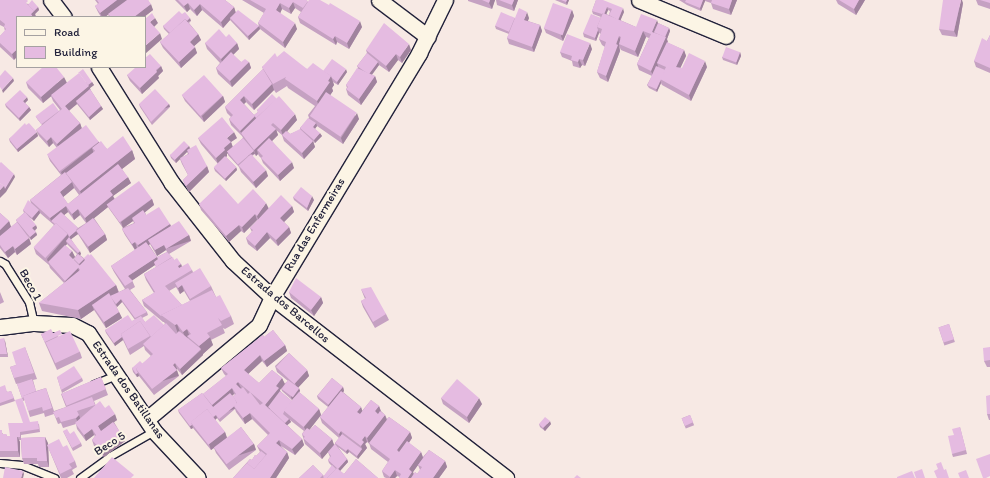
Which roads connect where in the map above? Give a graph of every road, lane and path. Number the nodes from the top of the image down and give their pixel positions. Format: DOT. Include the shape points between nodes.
graph roads {
  1 [pos="51,0"];
  2 [pos="379,0"];
  3 [pos="445,0"];
  4 [pos="639,0"];
  5 [pos="63,16"];
  6 [pos="726,36"];
  7 [pos="428,37"];
  8 [pos="100,68"];
  9 [pos="0,261"];
  10 [pos="272,297"];
  11 [pos="34,323"];
  12 [pos="0,327"];
  13 [pos="116,375"];
  14 [pos="89,385"];
  15 [pos="150,425"];
  16 [pos="0,463"];
  17 [pos="54,478"];
  18 [pos="80,478"];
  19 [pos="198,478"];
  20 [pos="506,478"];
  1 -- 5 [label="street"];
  2 -- 7 [label="street"];
  3 -- 7 [label="street, Rua das Enfermeiras"];
  4 -- 6 [label="street"];
  7 -- 10 [label="street, Rua das Enfermeiras"];
  8 -- 10 [label="street, Estrada dos Barcellos" via="171,182 234,261"];
  9 -- 11 [label="lane, Beco 1" via="5,264 29,302"];
  10 -- 15 [label="street, Rua das Enfermeiras" via="259,325"];
  10 -- 20 [label="street, Estrada dos Barcellos"];
  11 -- 12 [label="street, Estrada dos Batillanas"];
  11 -- 13 [label="street, Estrada dos Batillanas" via="72,325 88,333"];
  13 -- 14 [label="lane"];
  13 -- 15 [label="street, Estrada dos Batillanas"];
  15 -- 18 [label="lane, Beco 5"];
  15 -- 19 [label="street, Estrada dos Batillanas"];
  16 -- 17 [label="lane" via="22,465"];
}
